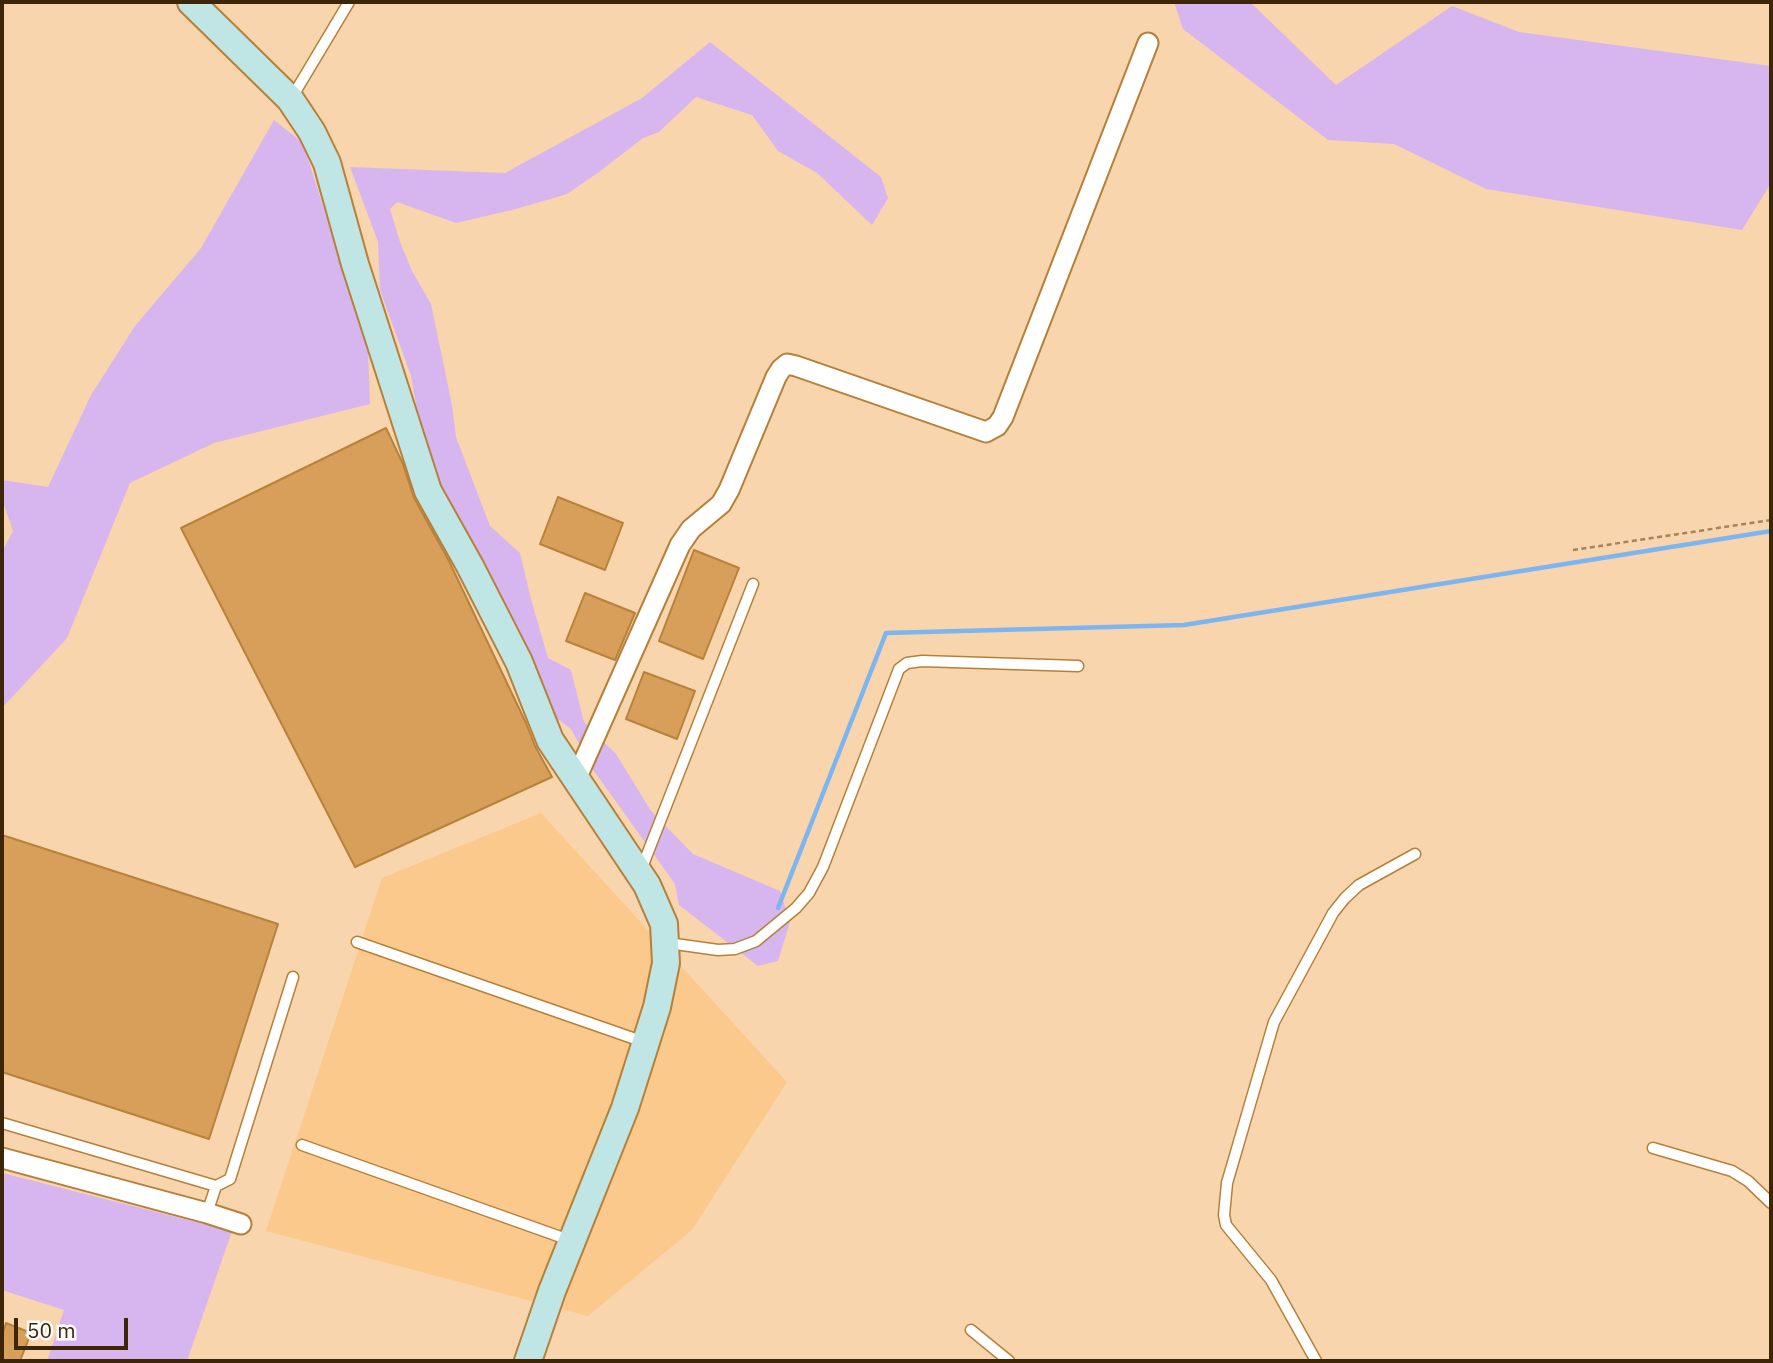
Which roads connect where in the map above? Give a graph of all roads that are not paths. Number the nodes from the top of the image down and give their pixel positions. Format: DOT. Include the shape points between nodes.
graph roads {
  1 [pos="191,2"];
  2 [pos="349,2"];
  3 [pos="1148,43"];
  4 [pos="290,99"];
  5 [pos="753,584"];
  6 [pos="1078,666"];
  7 [pos="576,779"];
  8 [pos="1415,854"];
  9 [pos="640,874"];
  10 [pos="357,943"];
  11 [pos="665,943"];
  12 [pos="293,977"];
  13 [pos="646,1042"];
  14 [pos="2,1122"];
  15 [pos="302,1145"];
  16 [pos="1653,1148"];
  17 [pos="2,1158"];
  18 [pos="216,1186"];
  19 [pos="1771,1203"];
  20 [pos="207,1213"];
  21 [pos="241,1224"];
  22 [pos="572,1241"];
  23 [pos="971,1330"];
  24 [pos="528,1361"];
  25 [pos="1009,1361"];
  26 [pos="1316,1361"];
  1 -- 4 [label="street"];
  2 -- 4 [label="lane"];
  3 -- 7 [label="street" via="997,426 986,432 796,366 781,369 721,504 691,529 680,545"];
  4 -- 7 [label="street" via="327,163 428,491 519,662 550,740"];
  5 -- 9 [label="lane"];
  6 -- 11 [label="lane" via="907,663 899,669 809,893 756,941 735,949"];
  7 -- 9 [label="street"];
  8 -- 26 [label="lane" via="1359,886 1333,913 1274,1022 1227,1183 1226,1225 1272,1280"];
  9 -- 11 [label="street" via="664,924"];
  10 -- 13 [label="lane"];
  11 -- 13 [label="street" via="666,963"];
  12 -- 18 [label="lane" via="230,1179"];
  13 -- 22 [label="street"];
  14 -- 18 [label="lane"];
  15 -- 22 [label="lane"];
  16 -- 19 [label="lane" via="1732,1171"];
  17 -- 20 [label="street"];
  18 -- 20 [label="lane"];
  20 -- 21 [label="street"];
  22 -- 24 [label="street"];
  23 -- 25 [label="lane"];
}
